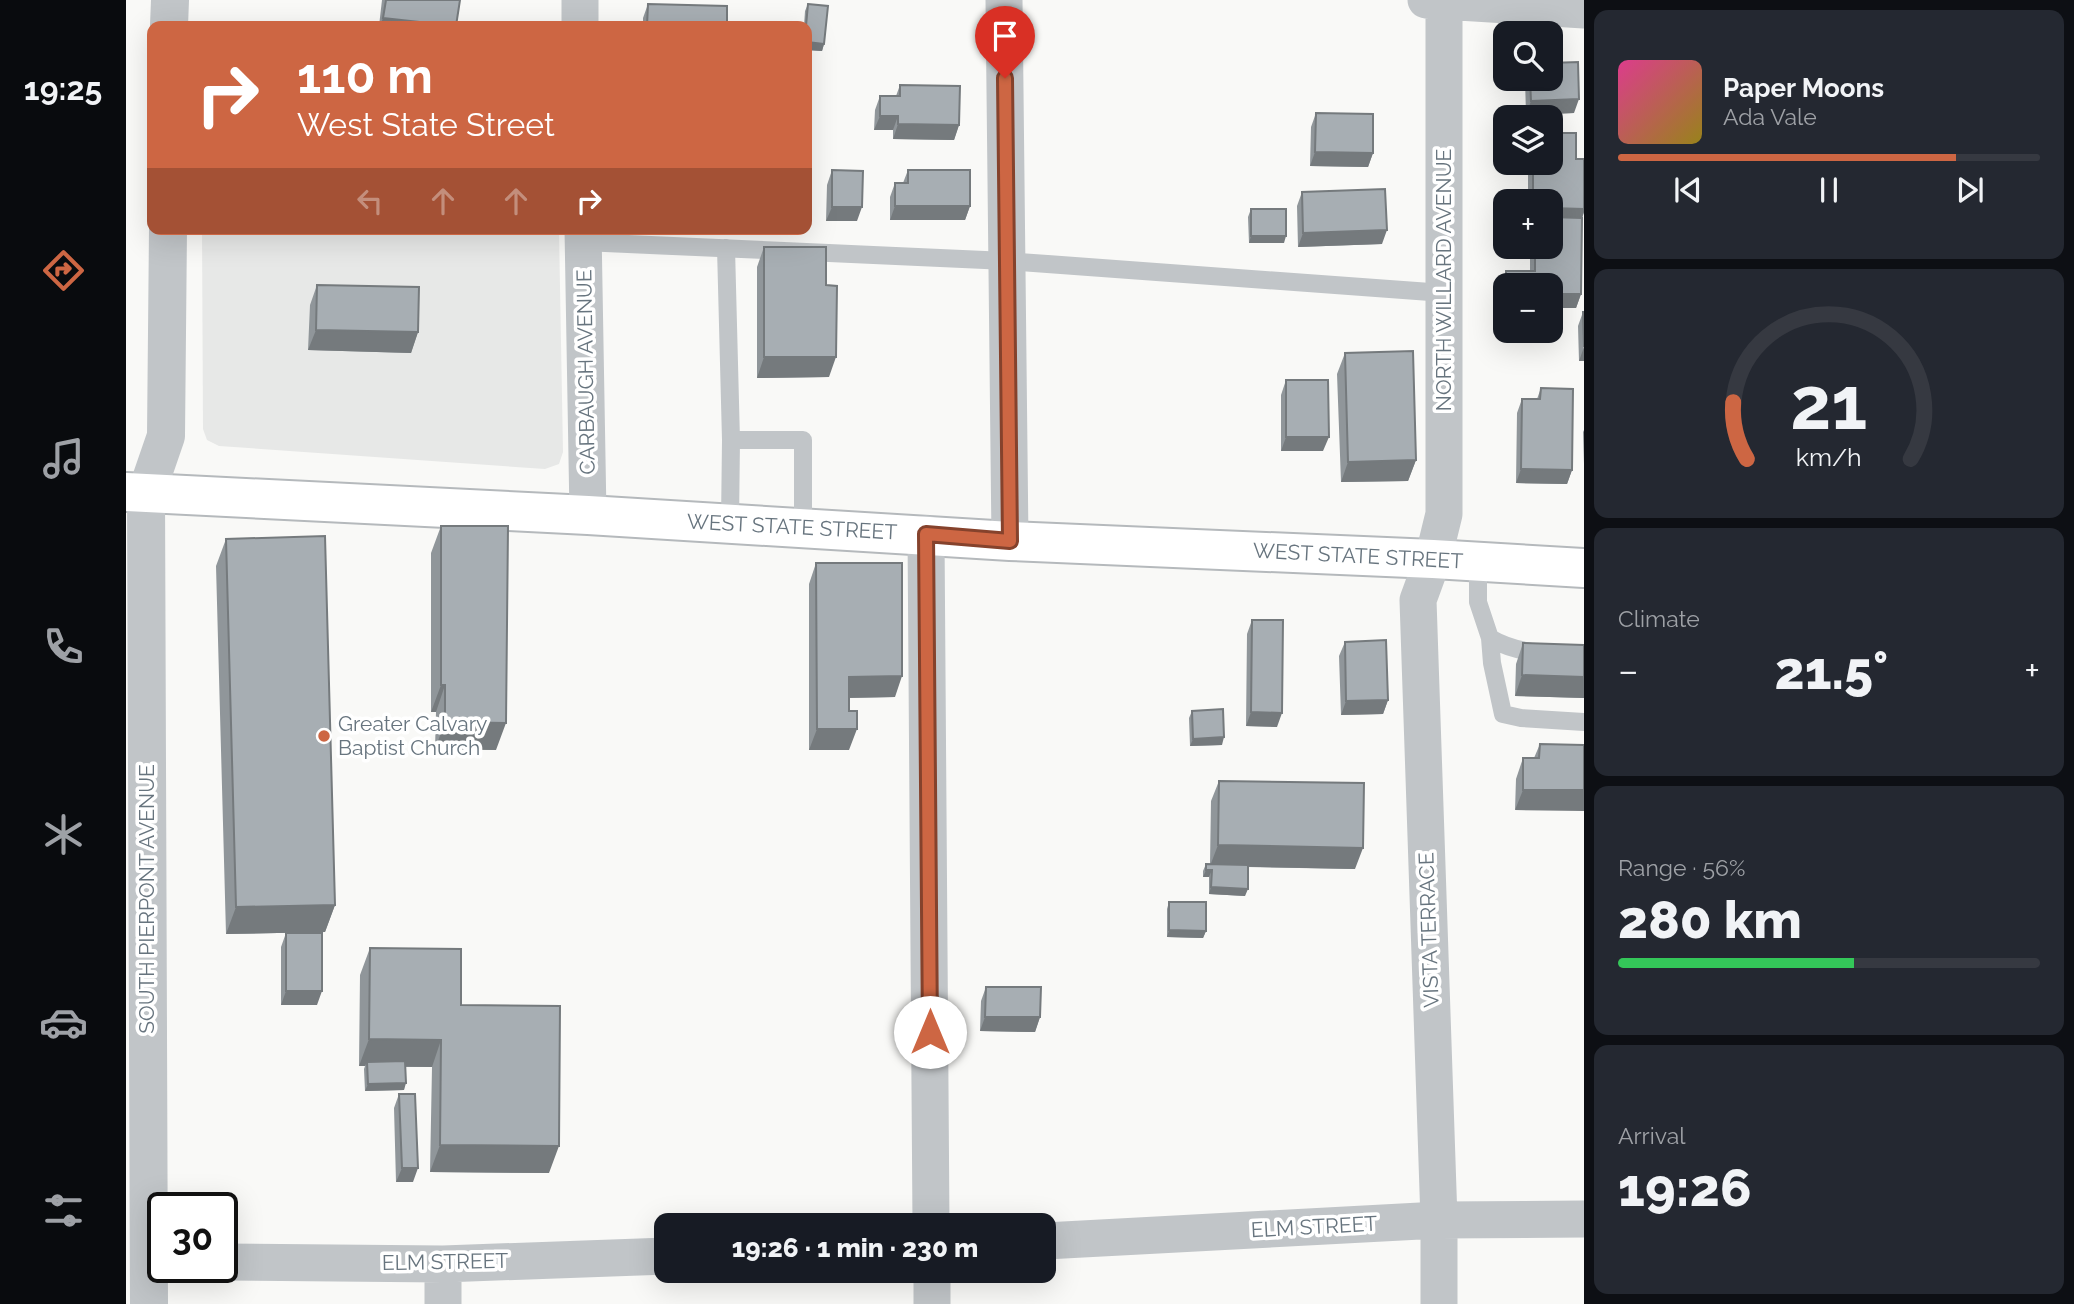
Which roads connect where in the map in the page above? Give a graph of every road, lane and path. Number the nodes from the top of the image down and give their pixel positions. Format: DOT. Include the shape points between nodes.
graph roads {
  1 [pos="170,0"];
  2 [pos="580,0"];
  3 [pos="1004,0"];
  4 [pos="1426,0"];
  5 [pos="1444,0"];
  6 [pos="1584,10"];
  7 [pos="169,21"];
  8 [pos="580,21"];
  9 [pos="168,235"];
  10 [pos="583,236"];
  11 [pos="726,248"];
  12 [pos="1007,261"];
  13 [pos="1444,293"];
  14 [pos="731,440"];
  15 [pos="136,493"];
  16 [pos="588,515"];
  17 [pos="730,523"];
  18 [pos="803,527"];
  19 [pos="926,534"];
  20 [pos="1010,541"];
  21 [pos="1433,559"];
  22 [pos="1478,562"];
  23 [pos="1584,568"];
  24 [pos="1490,638"];
  25 [pos="1584,655"];
  26 [pos="1584,722"];
  27 [pos="931,1213"];
  28 [pos="1584,1219"];
  29 [pos="1439,1220"];
  30 [pos="1056,1240"];
  31 [pos="654,1256"];
  32 [pos="146,1261"];
  33 [pos="238,1262"];
  34 [pos="443,1264"];
  35 [pos="932,1283"];
  36 [pos="149,1304"];
  37 [pos="443,1304"];
  38 [pos="932,1304"];
  39 [pos="1439,1304"];
  1 -- 7 [label="street"];
  2 -- 8 [label="street"];
  3 -- 12 [label="street"];
  4 -- 5 [label="street"];
  5 -- 6 [label="street"];
  5 -- 13 [label="street, NORTH WILLARD AVENUE"];
  9 -- 15 [label="street, SOUTH PIERPONT AVENUE" via="166,436"];
  10 -- 11 [label="lane"];
  10 -- 16 [label="street, CARBAUGH AVENUE"];
  11 -- 12 [label="lane"];
  11 -- 14 [label="lane"];
  12 -- 13 [label="lane"];
  12 -- 20 [label="street"];
  13 -- 21 [label="street, NORTH WILLARD AVENUE" via="1444,514"];
  14 -- 17 [label="lane"];
  14 -- 18 [label="lane" via="803,440"];
  15 -- 16 [label="main road, WEST STATE STREET"];
  15 -- 32 [label="street, SOUTH PIERPONT AVENUE"];
  16 -- 17 [label="main road, WEST STATE STREET"];
  17 -- 18 [label="main road, WEST STATE STREET"];
  18 -- 19 [label="main road, WEST STATE STREET"];
  19 -- 20 [label="main road, WEST STATE STREET"];
  19 -- 27 [label="street"];
  20 -- 21 [label="main road, WEST STATE STREET"];
  21 -- 22 [label="main road, WEST STATE STREET"];
  21 -- 29 [label="street, VISTA TERRACE" via="1418,600"];
  22 -- 23 [label="main road, WEST STATE STREET"];
  22 -- 24 [label="lane" via="1478,602"];
  24 -- 25 [label="lane" via="1506,648"];
  24 -- 26 [label="lane" via="1503,714"];
  28 -- 29 [label="street, ELM STREET"];
  29 -- 30 [label="street, ELM STREET"];
  29 -- 39 [label="street, VISTA TERRACE"];
  31 -- 34 [label="street, ELM STREET"];
  32 -- 36 [label="street, SOUTH PIERPONT AVENUE"];
  33 -- 34 [label="street, ELM STREET"];
  34 -- 37 [label="street"];
  35 -- 38 [label="street"];
}
